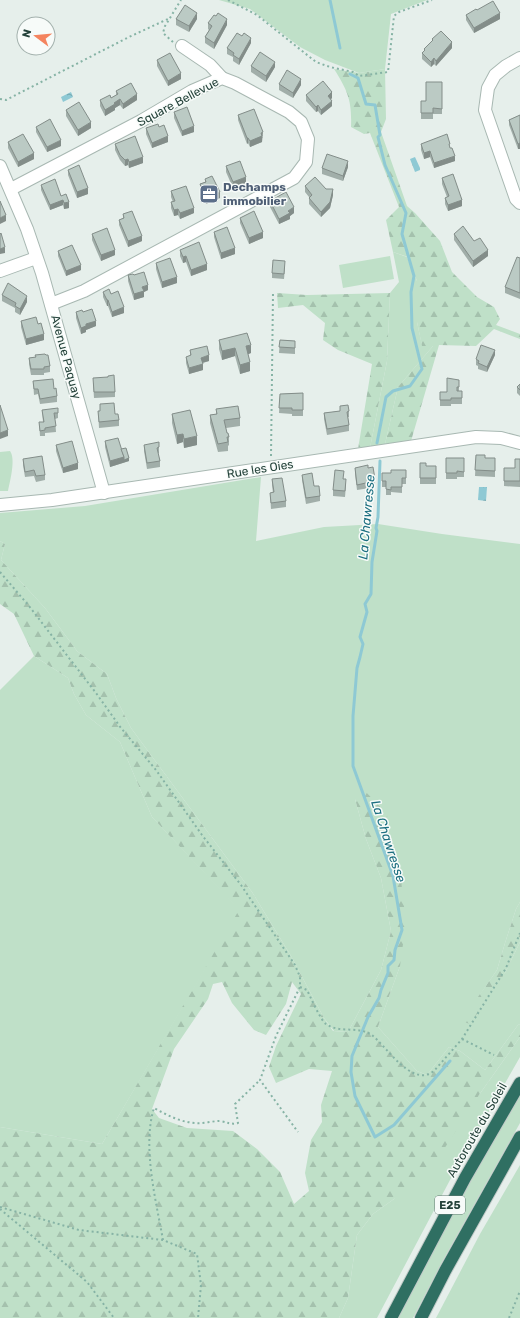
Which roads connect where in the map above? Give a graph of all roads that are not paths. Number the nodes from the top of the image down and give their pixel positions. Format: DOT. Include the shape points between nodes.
graph roads {
  1 [pos="182,46"];
  2 [pos="520,58"];
  3 [pos="222,78"];
  4 [pos="0,166"];
  5 [pos="11,189"];
  6 [pos="520,203"];
  7 [pos="36,258"];
  8 [pos="0,270"];
  9 [pos="51,304"];
  10 [pos="520,443"];
  11 [pos="104,493"];
  12 [pos="0,505"];
  13 [pos="520,1083"];
  14 [pos="520,1137"];
  15 [pos="391,1318"];
  16 [pos="421,1318"];
  1 -- 3 [label="street" via="210,64"];
  2 -- 6 [label="street" via="495,74 488,88 485,110 516,199"];
  3 -- 5 [label="street, Square Bellevue"];
  3 -- 9 [label="street, Square Bellevue" via="289,112 301,122 308,139 306,162 294,178 84,291"];
  4 -- 5 [label="street"];
  5 -- 7 [label="street" via="28,229"];
  7 -- 8 [label="street"];
  7 -- 9 [label="street, Avenue Paquay"];
  9 -- 11 [label="street, Avenue Paquay"];
  10 -- 11 [label="street, Rue les Oies" via="501,438 476,437"];
  11 -- 12 [label="street, Rue les Oies"];
  13 -- 15 [label="highway, Autoroute du Soleil / E25" via="465,1178"];
  14 -- 16 [label="highway, E25"];
}
